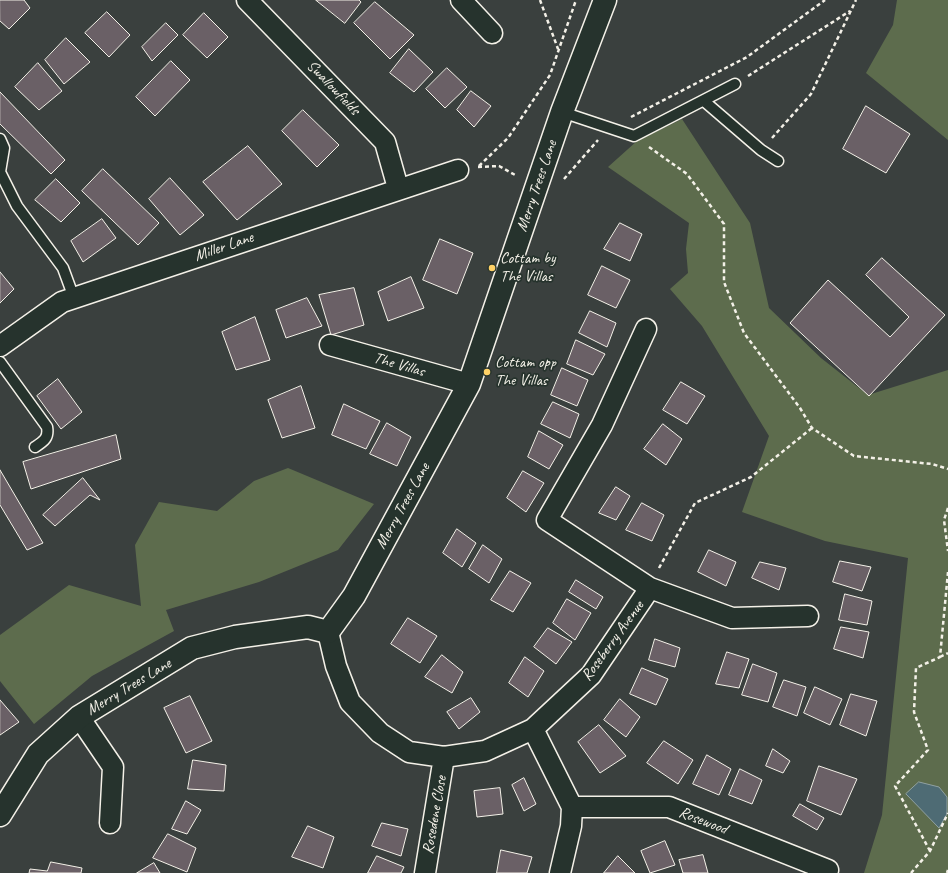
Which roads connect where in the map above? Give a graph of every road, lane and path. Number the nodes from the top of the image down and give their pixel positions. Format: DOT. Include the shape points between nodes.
graph roads {
  1 [pos="247,0"];
  2 [pos="461,0"];
  3 [pos="540,0"];
  4 [pos="576,0"];
  5 [pos="605,0"];
  6 [pos="825,0"];
  7 [pos="856,0"];
  8 [pos="851,10"];
  9 [pos="492,33"];
  10 [pos="558,49"];
  11 [pos="736,84"];
  12 [pos="704,102"];
  13 [pos="562,112"];
  14 [pos="608,128"];
  15 [pos="634,136"];
  16 [pos="0,139"];
  17 [pos="761,150"];
  18 [pos="778,161"];
  19 [pos="467,168"];
  20 [pos="398,188"];
  21 [pos="74,298"];
  22 [pos="646,329"];
  23 [pos="330,345"];
  24 [pos="0,346"];
  25 [pos="0,362"];
  26 [pos="469,384"];
  27 [pos="812,428"];
  28 [pos="35,447"];
  29 [pos="948,469"];
  30 [pos="948,508"];
  31 [pos="948,551"];
  32 [pos="948,572"];
  33 [pos="650,588"];
  34 [pos="808,616"];
  35 [pos="328,632"];
  36 [pos="948,653"];
  37 [pos="940,657"];
  38 [pos="79,717"];
  39 [pos="533,729"];
  40 [pos="444,757"];
  41 [pos="572,807"];
  42 [pos="948,813"];
  43 [pos="0,815"];
  44 [pos="110,823"];
  45 [pos="930,851"];
  46 [pos="818,869"];
  47 [pos="948,870"];
  48 [pos="425,873"];
  49 [pos="560,873"];
  50 [pos="911,873"];
  51 [pos="947,873"];
  1 -- 20 [label="street, Swallowfields" via="385,142"];
  2 -- 9 [label="street"];
  3 -- 10 [label="path"];
  4 -- 10 [label="path"];
  5 -- 13 [label="street, Merry Trees Lane"];
  6 -- 14 [label="path" via="747,57"];
  7 -- 8 [label="path"];
  8 -- 11 [label="path"];
  8 -- 17 [label="path" via="811,94"];
  10 -- 19 [label="path" via="550,75 508,138"];
  11 -- 12 [label="lane"];
  12 -- 15 [label="lane"];
  12 -- 17 [label="lane"];
  13 -- 14 [label="lane"];
  13 -- 26 [label="street, Merry Trees Lane"];
  14 -- 15 [label="lane"];
  15 -- 27 [label="path" via="687,174 724,224 724,282 744,332"];
  16 -- 21 [label="lane" via="4,148 0,172 17,206 63,268"];
  17 -- 18 [label="lane"];
  19 -- 20 [label="street, Miller Lane"];
  20 -- 21 [label="street, Miller Lane"];
  21 -- 24 [label="street, Miller Lane" via="62,302"];
  22 -- 33 [label="street, Roseberry Avenue" via="602,425 547,520"];
  23 -- 26 [label="street, The Villas"];
  25 -- 28 [label="lane" via="47,427 46,440"];
  26 -- 35 [label="street, Merry Trees Lane" via="354,596"];
  27 -- 29 [label="path" via="854,456 932,464"];
  27 -- 33 [label="path" via="751,477 695,503 660,564"];
  30 -- 31 [label="path" via="944,520"];
  32 -- 37 [label="path"];
  33 -- 34 [label="street, Roseberry Avenue" via="732,618"];
  33 -- 39 [label="street, Roseberry Avenue" via="591,676"];
  35 -- 38 [label="street, Merry Trees Lane" via="308,628 235,637 192,648"];
  35 -- 40 [label="street, Roseberry Avenue" via="336,666 350,702 380,734 409,752"];
  36 -- 37 [label="path"];
  37 -- 45 [label="path" via="916,668 914,712 928,750 895,786"];
  38 -- 43 [label="street, Merry Trees Lane" via="38,754"];
  38 -- 44 [label="street" via="113,767"];
  39 -- 40 [label="street, Roseberry Avenue" via="485,751"];
  39 -- 41 [label="street"];
  40 -- 48 [label="street, Rosedene Close"];
  41 -- 46 [label="street, Rosewood" via="669,807"];
  41 -- 49 [label="street" via="571,826"];
  42 -- 45 [label="path"];
  45 -- 50 [label="path"];
  47 -- 51 [label="path"];
}
